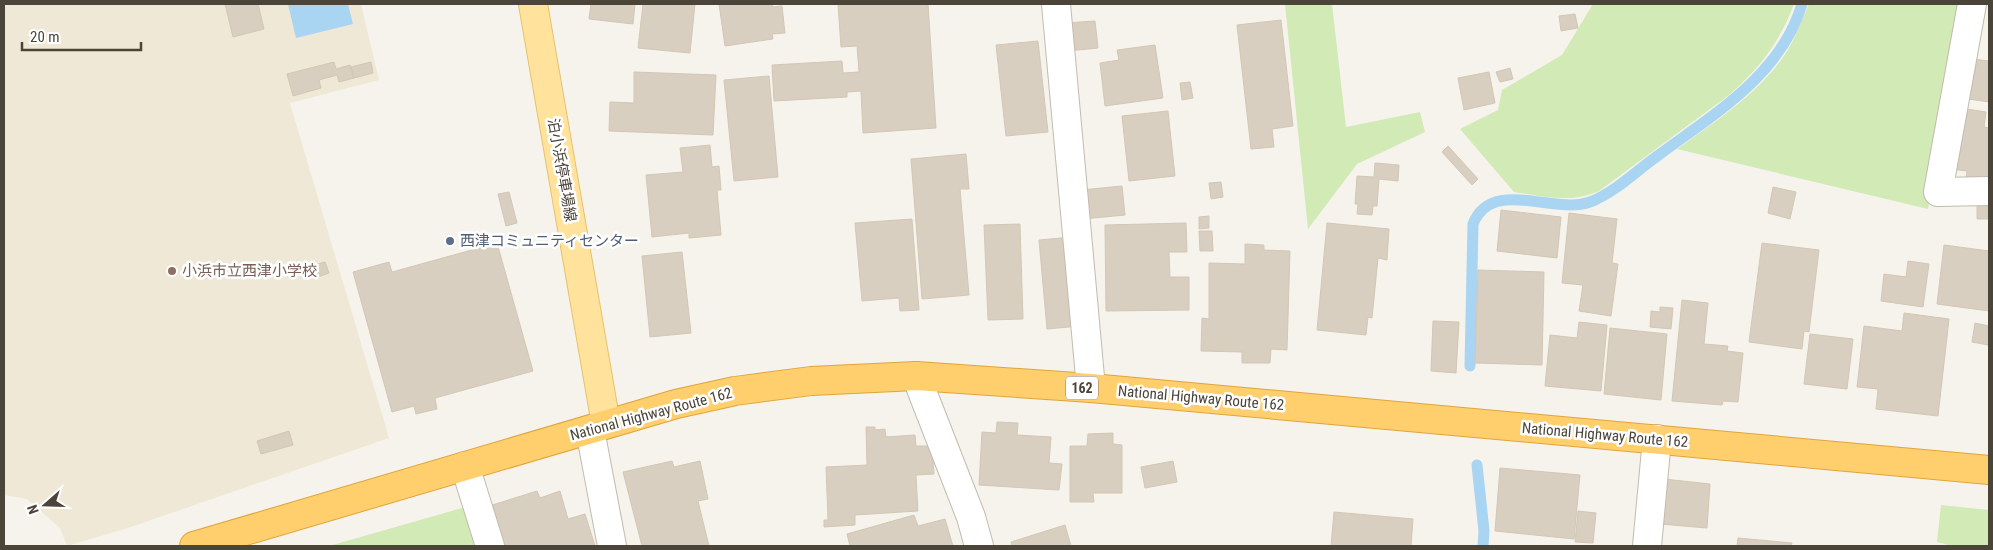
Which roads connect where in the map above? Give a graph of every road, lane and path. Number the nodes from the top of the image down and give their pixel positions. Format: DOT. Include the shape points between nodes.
graph roads {
  1 [pos="533,4"];
  2 [pos="1056,4"];
  3 [pos="1972,4"];
  4 [pos="1989,191"];
  5 [pos="916,376"];
  6 [pos="1092,388"];
  7 [pos="598,427"];
  8 [pos="1657,439"];
  9 [pos="465,466"];
  10 [pos="1989,470"];
  11 [pos="194,546"];
  12 [pos="490,546"];
  13 [pos="612,546"];
  14 [pos="979,546"];
  15 [pos="1647,546"];
  1 -- 7 [label="main road, 泊小浜停車場線"];
  2 -- 6 [label="street"];
  3 -- 4 [label="street" via="1938,192"];
  5 -- 6 [label="highway, National Highway Route 162 / 162"];
  5 -- 7 [label="highway, National Highway Route 162 / 162" via="811,381 735,391"];
  5 -- 14 [label="street" via="971,517"];
  6 -- 8 [label="highway, National Highway Route 162 / 162"];
  7 -- 9 [label="highway, National Highway Route 162 / 162"];
  7 -- 13 [label="street"];
  8 -- 10 [label="highway, National Highway Route 162 / 162"];
  8 -- 15 [label="street"];
  9 -- 11 [label="highway, National Highway Route 162 / 162"];
  9 -- 12 [label="street"];
}
